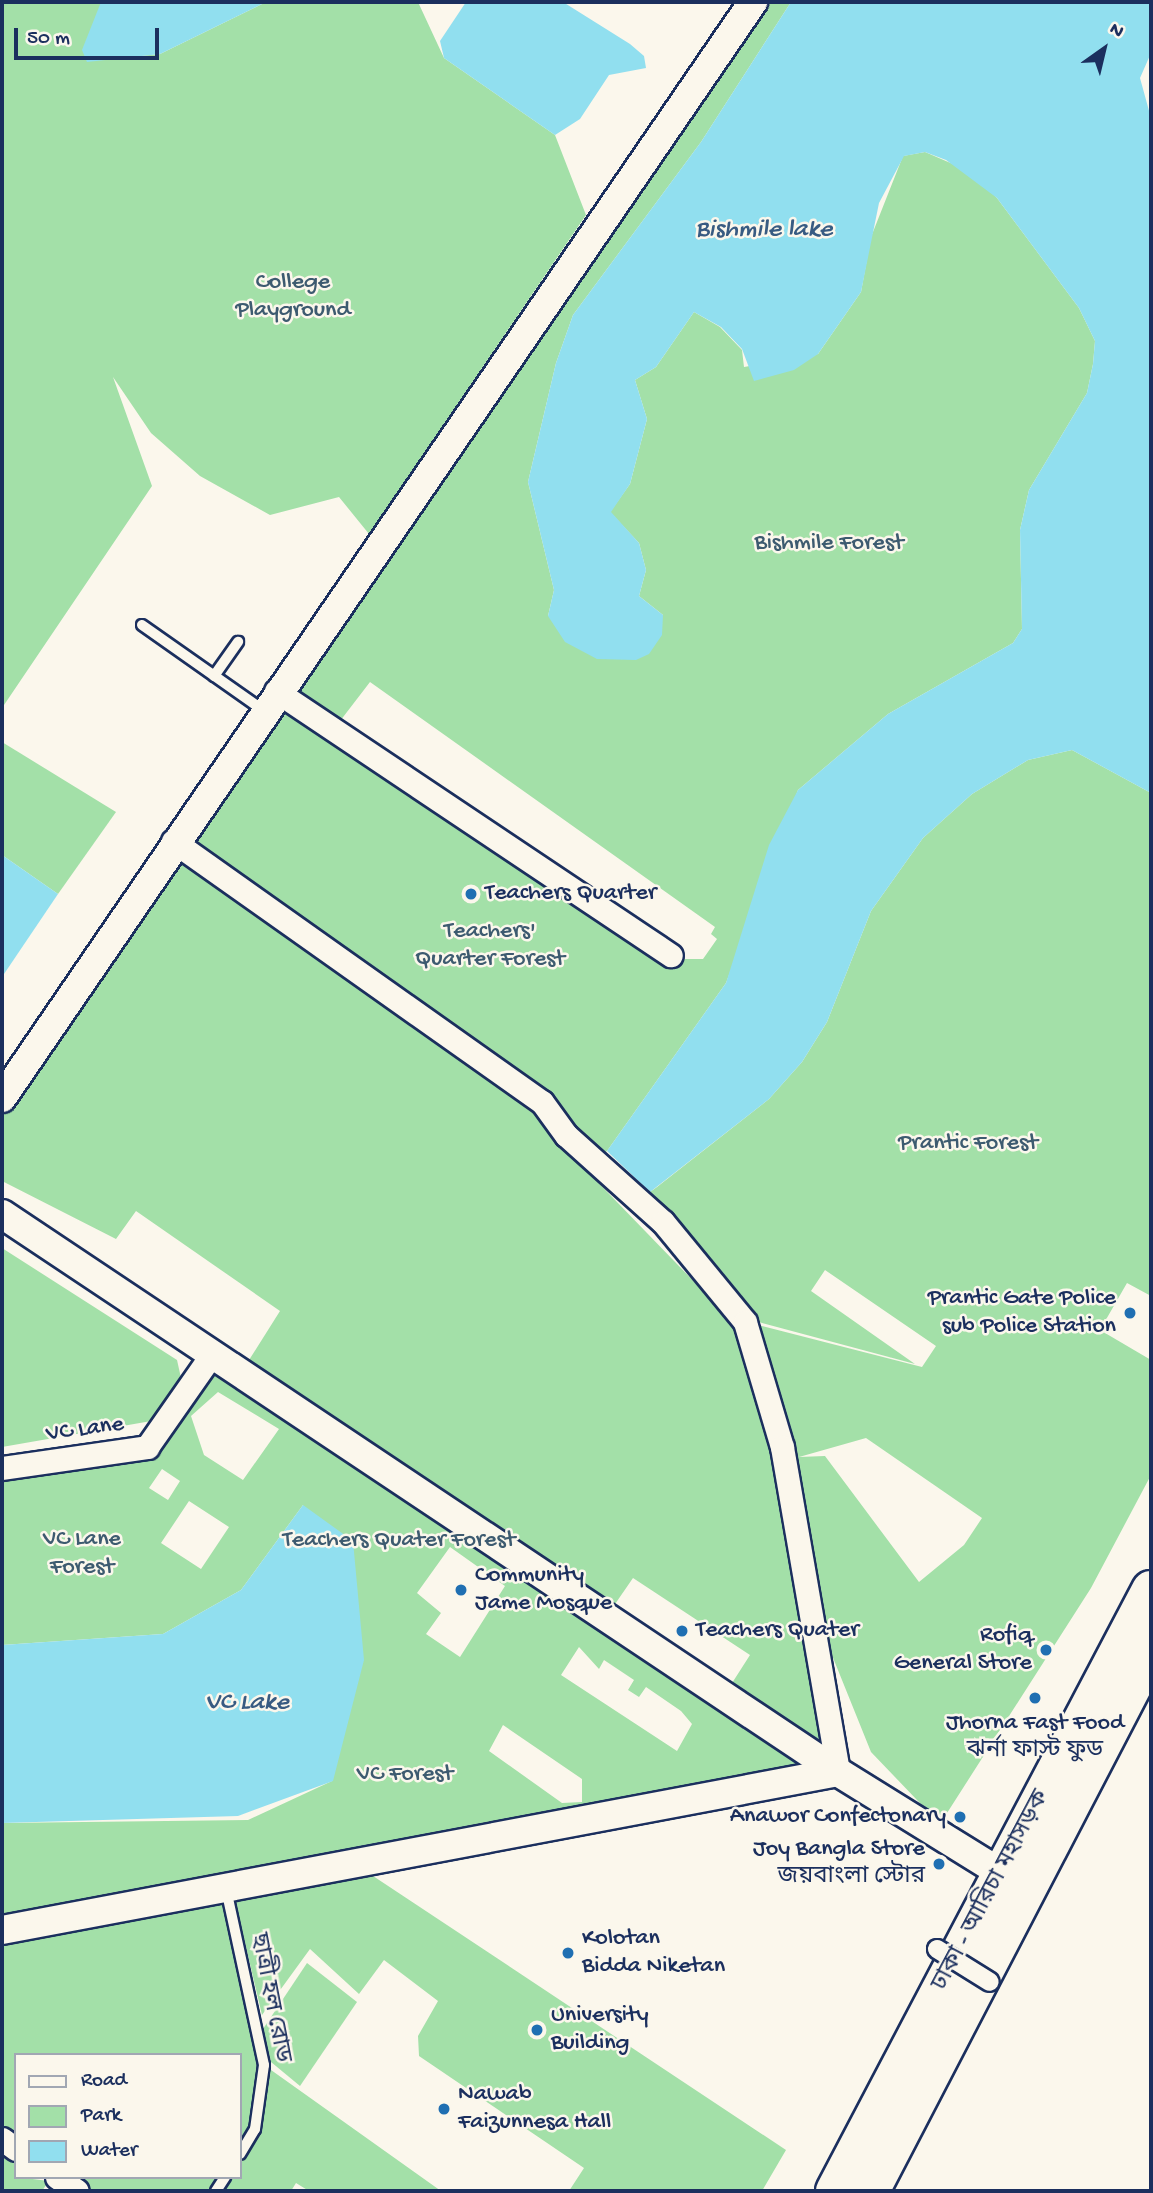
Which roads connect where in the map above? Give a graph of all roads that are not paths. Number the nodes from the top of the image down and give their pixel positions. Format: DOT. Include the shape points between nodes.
graph roads {
  1 [pos="753,2"];
  2 [pos="142,625"];
  3 [pos="238,642"];
  4 [pos="214,676"];
  5 [pos="269,701"];
  6 [pos="173,841"];
  7 [pos="671,955"];
  8 [pos="2,1098"];
  9 [pos="2,1214"];
  10 [pos="212,1354"];
  11 [pos="2,1468"];
  12 [pos="1151,1591"];
  13 [pos="1151,1650"];
  14 [pos="838,1772"];
  15 [pos="1016,1882"];
  16 [pos="225,1888"];
  17 [pos="2,1930"];
  18 [pos="937,1949"];
  19 [pos="990,1982"];
  20 [pos="242,2151"];
  21 [pos="835,2191"];
  22 [pos="870,2191"];
  1 -- 5 [label="street"];
  2 -- 4 [label="lane"];
  3 -- 4 [label="lane"];
  4 -- 5 [label="lane"];
  5 -- 6 [label="street"];
  5 -- 7 [label="street"];
  6 -- 8 [label="street"];
  6 -- 14 [label="street" via="542,1102 566,1135 663,1222 745,1322 782,1447"];
  9 -- 10 [label="street"];
  10 -- 11 [label="street, VC Lane" via="147,1447"];
  10 -- 14 [label="street"];
  12 -- 15 [label="highway, ঢাকা - আরিচা মহাসড়ক"];
  13 -- 15 [label="highway, ঢাকা - আরিচা মহাসড়ক"];
  14 -- 15 [label="street"];
  14 -- 16 [label="street"];
  15 -- 21 [label="highway, ঢাকা - আরিচা মহাসড়ক"];
  15 -- 22 [label="highway, ঢাকা - আরিচা মহাসড়ক"];
  16 -- 17 [label="street"];
  16 -- 20 [label="lane, ছাত্রী হল রোড" via="264,2065 255,2129"];
  18 -- 19 [label="street, bridge"];
}
